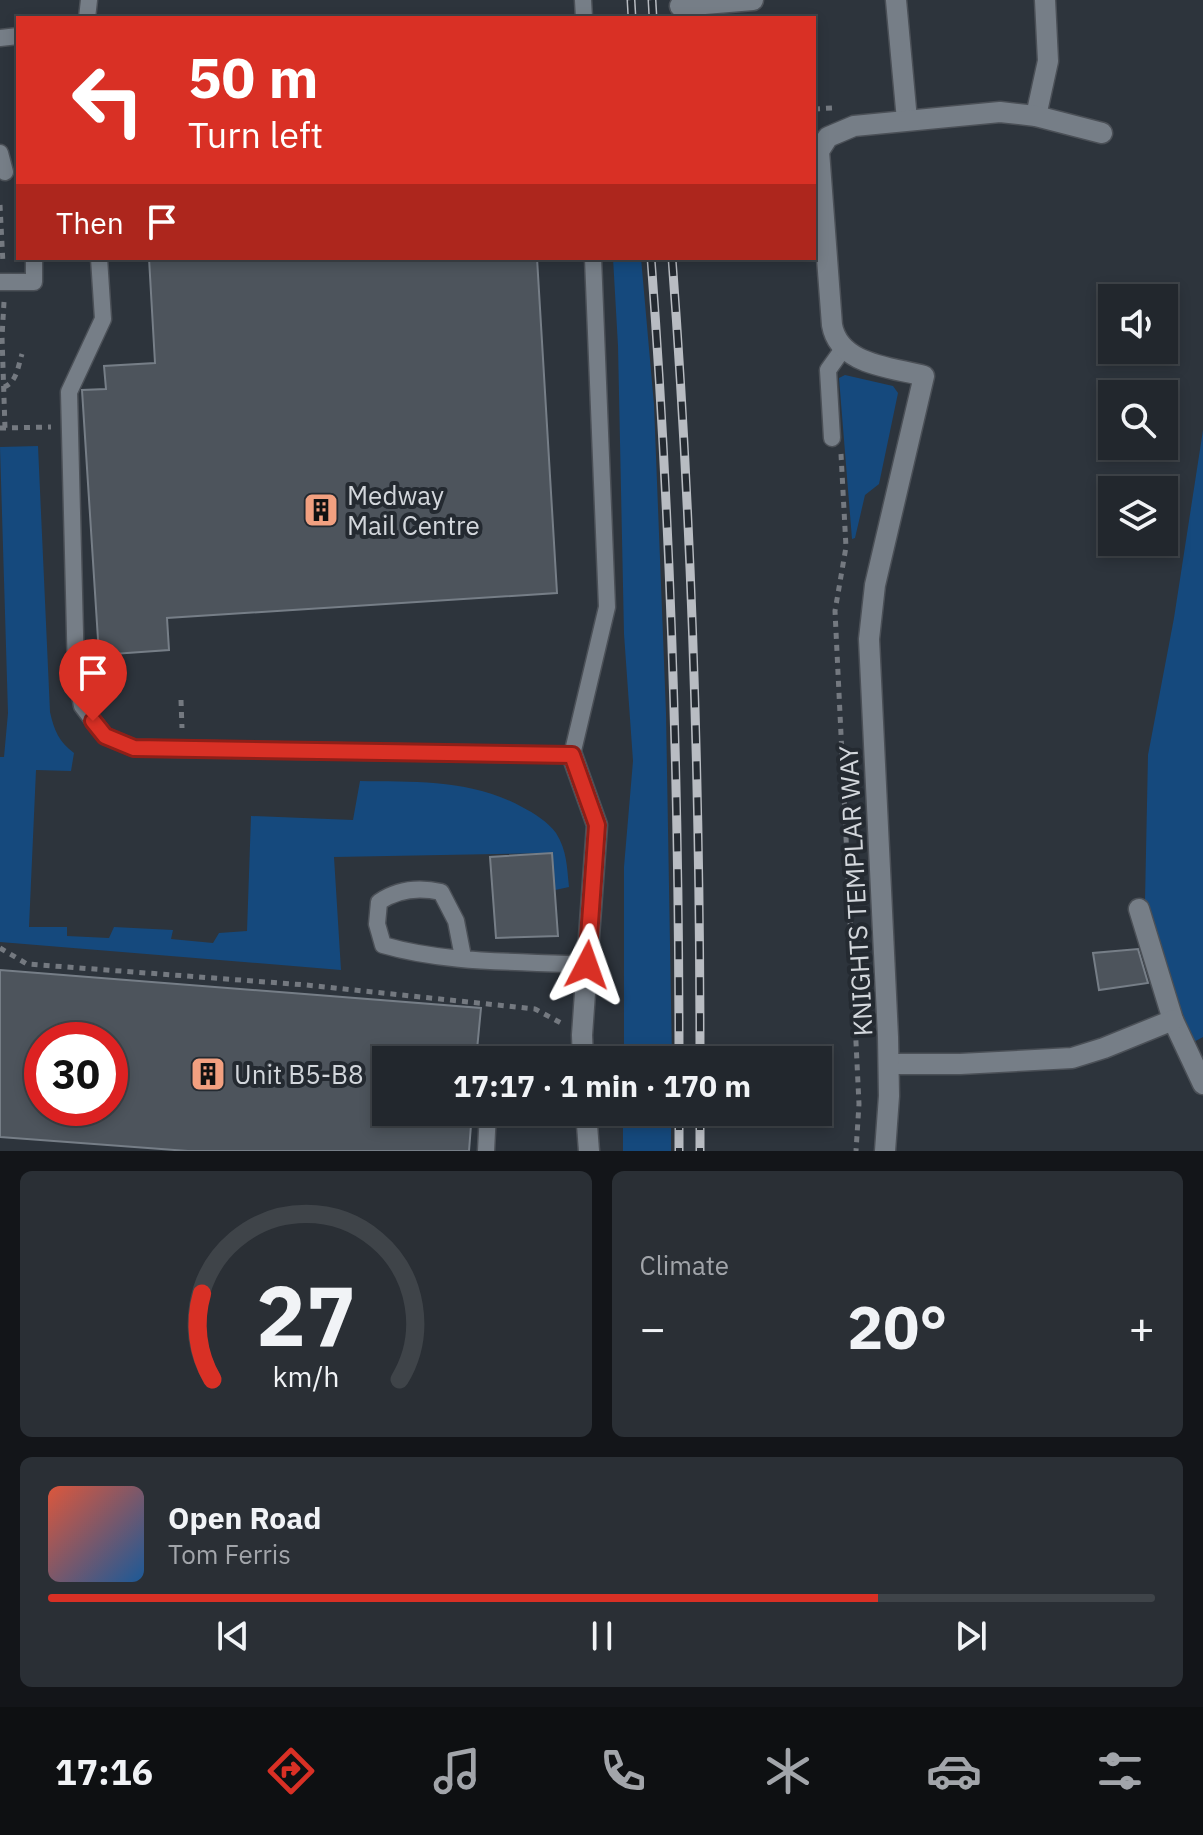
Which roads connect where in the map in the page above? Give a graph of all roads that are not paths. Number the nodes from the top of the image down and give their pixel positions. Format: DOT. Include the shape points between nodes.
graph roads {
  1 [pos="753,0"];
  2 [pos="896,0"];
  3 [pos="1045,0"];
  4 [pos="680,6"];
  5 [pos="1036,116"];
  6 [pos="907,120"];
  7 [pos="821,131"];
  8 [pos="1102,133"];
  9 [pos="0,153"];
  10 [pos="8,172"];
  11 [pos="34,260"];
  12 [pos="99,260"];
  13 [pos="593,260"];
  14 [pos="2,282"];
  15 [pos="843,349"];
  16 [pos="832,438"];
  17 [pos="572,755"];
  18 [pos="1139,909"];
  19 [pos="463,957"];
  20 [pos="587,965"];
  21 [pos="1173,1020"];
  22 [pos="582,1046"];
  23 [pos="889,1064"];
  24 [pos="1203,1084"];
  25 [pos="487,1126"];
  26 [pos="587,1126"];
  27 [pos="486,1151"];
  28 [pos="589,1151"];
  29 [pos="885,1151"];
  1 -- 4 [label="street"];
  2 -- 6 [label="street"];
  3 -- 5 [label="street" via="1048,61"];
  5 -- 6 [label="street" via="1006,111"];
  5 -- 8 [label="street"];
  6 -- 7 [label="street"];
  7 -- 15 [label="street" via="832,325"];
  9 -- 10 [label="lane"];
  11 -- 14 [label="lane" via="34,282"];
  12 -- 17 [label="lane" via="103,319 69,392 76,674 82,706 105,736 134,748"];
  13 -- 17 [label="lane" via="607,607"];
  15 -- 16 [label="lane" via="828,370"];
  15 -- 23 [label="street, KNIGHTS TEMPLAR WAY" via="857,358 924,376 875,585 869,653"];
  17 -- 20 [label="street" via="597,825"];
  18 -- 21 [label="street"];
  19 -- 19 [label="lane" via="456,921 441,892 424,888 392,893 379,902 377,924 383,945"];
  19 -- 20 [label="lane"];
  20 -- 22 [label="street"];
  21 -- 23 [label="street" via="1072,1058"];
  21 -- 24 [label="street"];
  23 -- 29 [label="street, KNIGHTS TEMPLAR WAY"];
  25 -- 27 [label="lane"];
  26 -- 28 [label="street"];
}
